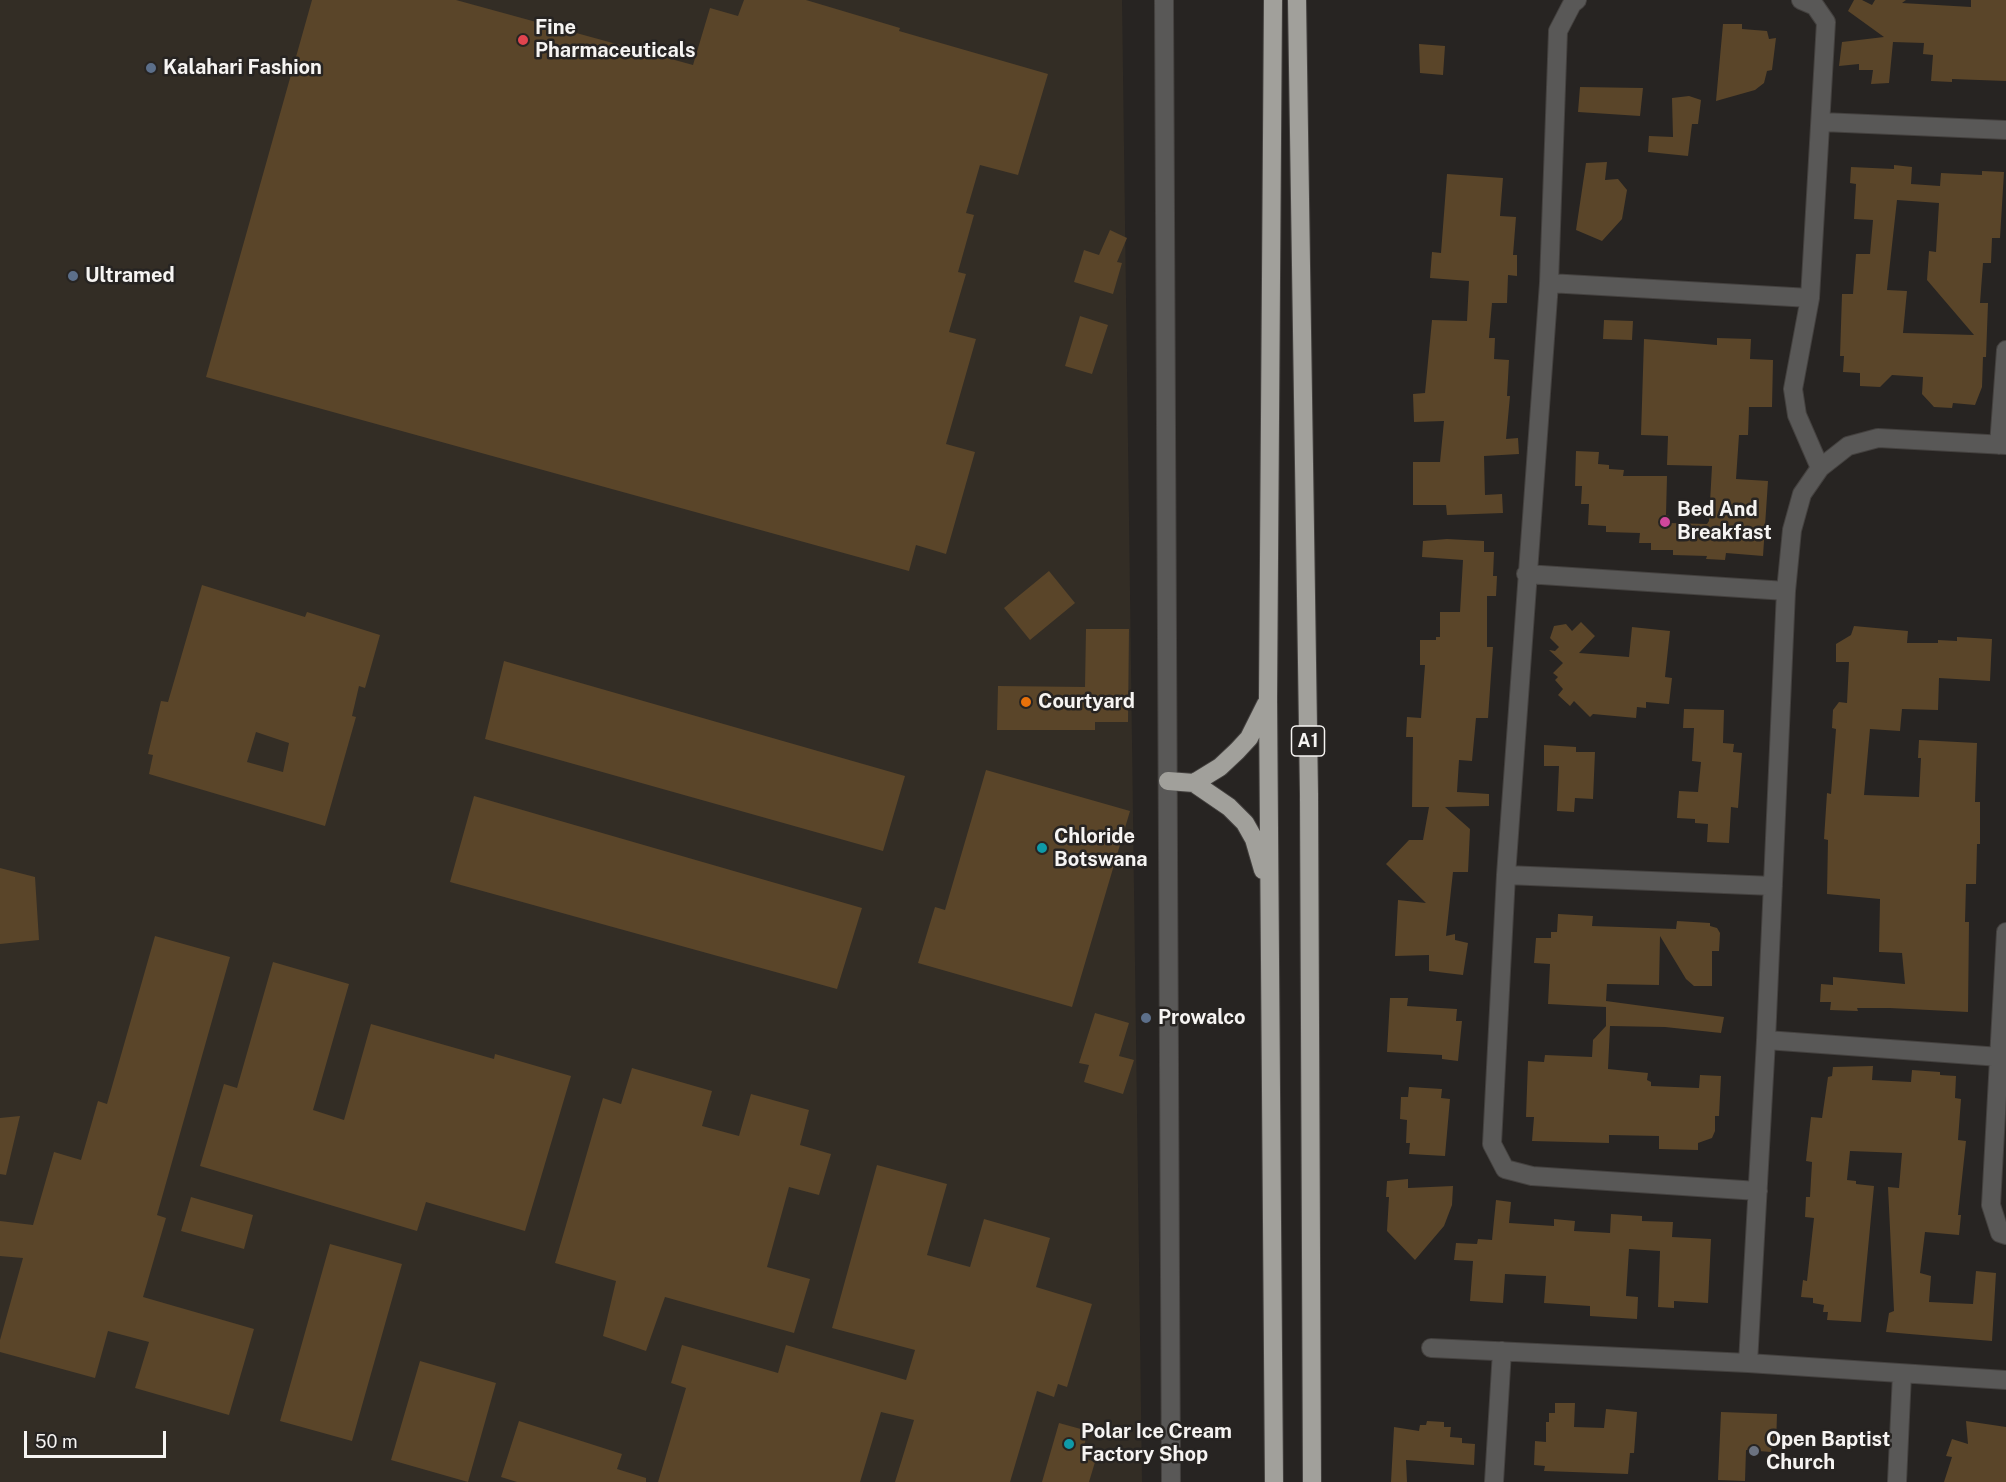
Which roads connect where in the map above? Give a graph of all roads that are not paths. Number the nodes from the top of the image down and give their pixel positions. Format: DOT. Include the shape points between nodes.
graph roads {
  1 [pos="1164,0"];
  2 [pos="1273,0"];
  3 [pos="1297,0"];
  4 [pos="1577,0"];
  5 [pos="1801,0"];
  6 [pos="1822,122"];
  7 [pos="2006,130"];
  8 [pos="1549,284"];
  9 [pos="1810,298"];
  10 [pos="2006,350"];
  11 [pos="2003,445"];
  12 [pos="1820,468"];
  13 [pos="1526,574"];
  14 [pos="1786,591"];
  15 [pos="1268,698"];
  16 [pos="1168,781"];
  17 [pos="1194,783"];
  18 [pos="1506,875"];
  19 [pos="1773,886"];
  20 [pos="1269,916"];
  21 [pos="2006,932"];
  22 [pos="1766,1040"];
  23 [pos="2000,1057"];
  24 [pos="1758,1191"];
  25 [pos="2006,1235"];
  26 [pos="1431,1348"];
  27 [pos="1502,1351"];
  28 [pos="1748,1363"];
  29 [pos="1902,1374"];
  30 [pos="2006,1380"];
  31 [pos="1171,1482"];
  32 [pos="1274,1482"];
  33 [pos="1312,1482"];
  34 [pos="1494,1482"];
  35 [pos="1897,1482"];
  1 -- 16 [label="street"];
  2 -- 15 [label="highway, A1"];
  3 -- 33 [label="highway, A1" via="1309,806"];
  4 -- 8 [label="street" via="1558,31"];
  5 -- 6 [label="street" via="1815,6 1826,22"];
  6 -- 7 [label="street"];
  6 -- 9 [label="street"];
  8 -- 9 [label="street"];
  8 -- 13 [label="street"];
  9 -- 12 [label="street" via="1793,389 1797,415"];
  10 -- 11 [label="street"];
  11 -- 12 [label="street" via="1878,438 1848,446"];
  12 -- 14 [label="street" via="1802,494 1791,530"];
  13 -- 14 [label="street"];
  13 -- 18 [label="street"];
  14 -- 19 [label="street"];
  15 -- 17 [label="highway" via="1249,738 1220,767"];
  15 -- 20 [label="highway, A1"];
  16 -- 17 [label="highway"];
  16 -- 31 [label="street"];
  17 -- 20 [label="highway" via="1245,823 1262,864"];
  18 -- 19 [label="street"];
  18 -- 24 [label="street" via="1492,1144 1505,1168 1532,1176"];
  19 -- 22 [label="street"];
  20 -- 32 [label="highway, A1"];
  21 -- 23 [label="street"];
  22 -- 23 [label="street"];
  22 -- 24 [label="street"];
  23 -- 25 [label="street" via="1991,1205 2001,1233"];
  24 -- 28 [label="street"];
  26 -- 27 [label="street"];
  27 -- 28 [label="street"];
  27 -- 34 [label="street"];
  28 -- 29 [label="street"];
  29 -- 30 [label="street"];
  29 -- 35 [label="street"];
}
